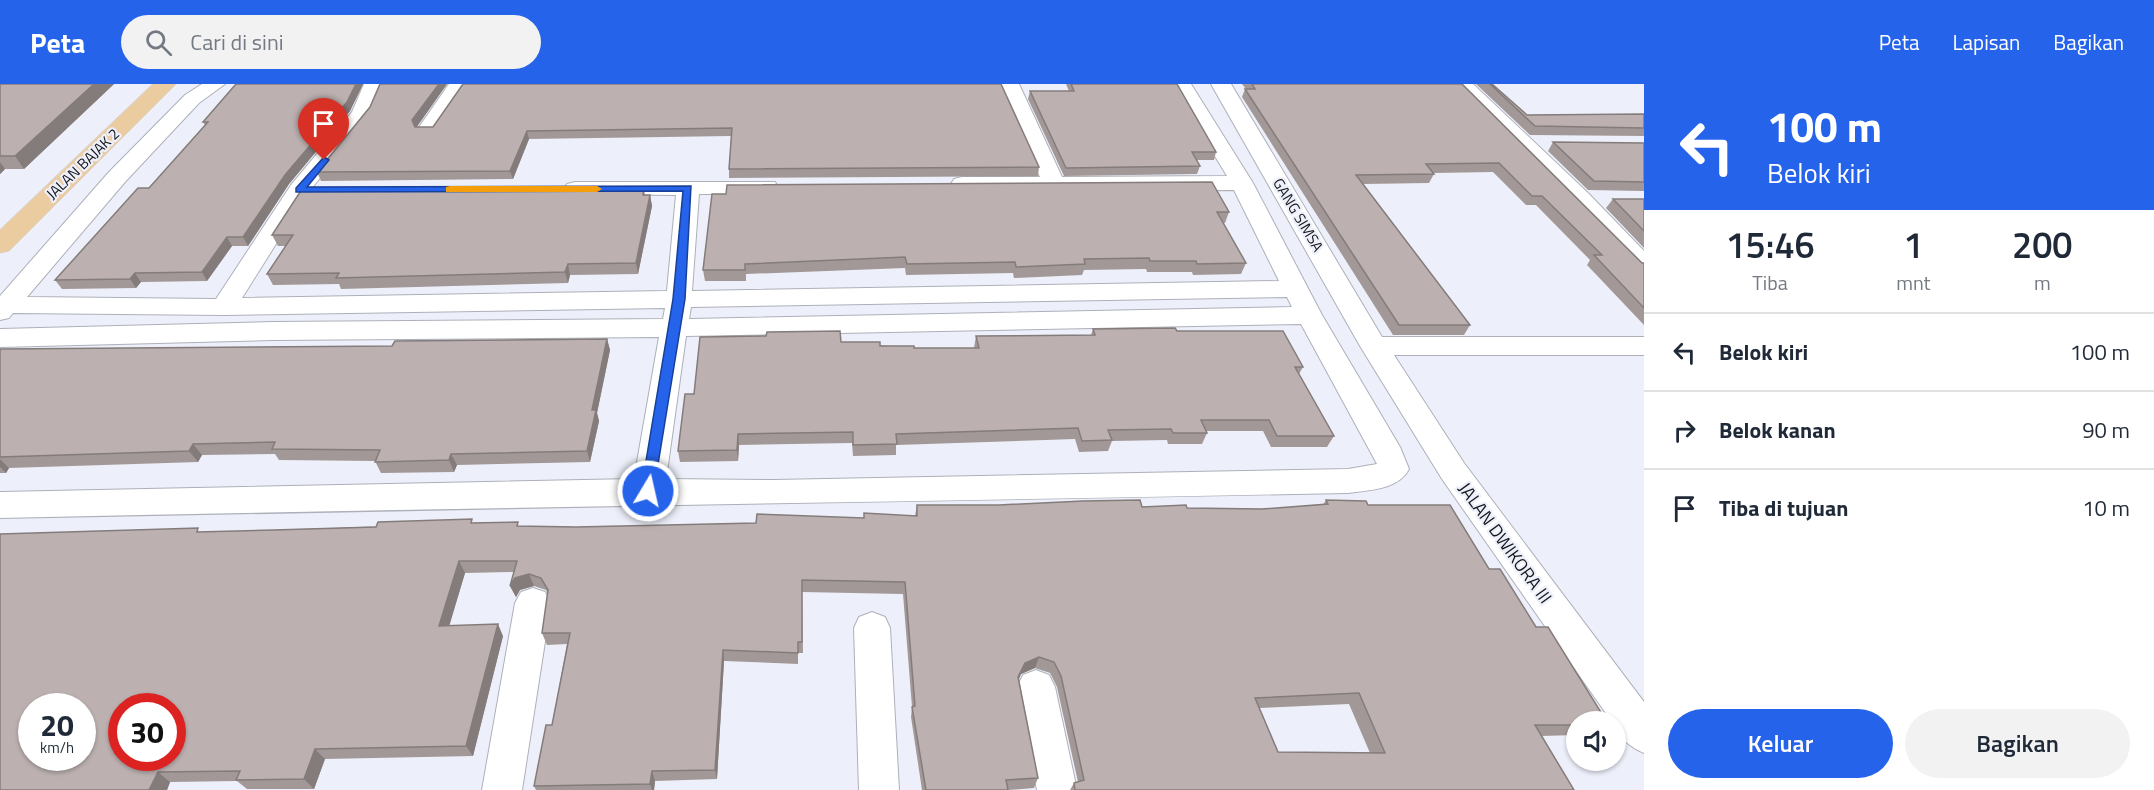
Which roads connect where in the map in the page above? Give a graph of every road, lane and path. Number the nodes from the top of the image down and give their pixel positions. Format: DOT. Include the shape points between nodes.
graph roads {
  1 [pos="165,84"];
  2 [pos="215,84"];
  3 [pos="374,84"];
  4 [pos="459,84"];
  5 [pos="1009,84"];
  6 [pos="1181,84"];
  7 [pos="1221,84"];
  8 [pos="1462,84"];
  9 [pos="427,130"];
  10 [pos="1523,142"];
  11 [pos="1556,143"];
  12 [pos="1054,183"];
  13 [pos="1242,183"];
  14 [pos="936,184"];
  15 [pos="794,187"];
  16 [pos="688,188"];
  17 [pos="558,189"];
  18 [pos="299,190"];
  19 [pos="323,190"];
  20 [pos="1581,199"];
  21 [pos="1612,199"];
  22 [pos="0,245"];
  23 [pos="1644,265"];
  24 [pos="679,299"];
  25 [pos="1303,302"];
  26 [pos="224,307"];
  27 [pos="2,308"];
  28 [pos="673,328"];
  29 [pos="0,338"];
  30 [pos="1644,345"];
  31 [pos="1374,346"];
  32 [pos="648,491"];
  33 [pos="0,505"];
  34 [pos="533,603"];
  35 [pos="872,628"];
  36 [pos="1036,687"];
  37 [pos="1644,734"];
  38 [pos="502,790"];
  39 [pos="879,790"];
  40 [pos="1057,790"];
  1 -- 22 [label="main road, JALAN BAJAK 2"];
  2 -- 27 [label="street" via="192,99 117,177"];
  3 -- 18 [label="street" via="361,114"];
  4 -- 9 [label="street"];
  5 -- 12 [label="street"];
  6 -- 13 [label="street"];
  7 -- 31 [label="street, GANG SIMSA"];
  8 -- 10 [label="street"];
  10 -- 11 [label="street"];
  10 -- 20 [label="street"];
  12 -- 13 [label="street"];
  12 -- 14 [label="street"];
  13 -- 25 [label="street"];
  15 -- 16 [label="street"];
  16 -- 17 [label="street"];
  16 -- 24 [label="street"];
  18 -- 19 [label="street"];
  18 -- 26 [label="street"];
  20 -- 21 [label="street"];
  20 -- 23 [label="street"];
  24 -- 25 [label="street"];
  24 -- 26 [label="street"];
  24 -- 28 [label="street"];
  25 -- 28 [label="street"];
  25 -- 32 [label="street" via="1389,455 1394,469 1387,474 1348,481"];
  26 -- 27 [label="street"];
  28 -- 29 [label="street"];
  28 -- 32 [label="street"];
  30 -- 31 [label="street"];
  31 -- 37 [label="street, JALAN DWIKORA III" via="1453,471"];
  32 -- 33 [label="street"];
  34 -- 38 [label="street"];
  35 -- 39 [label="street"];
  36 -- 40 [label="street"];
}
